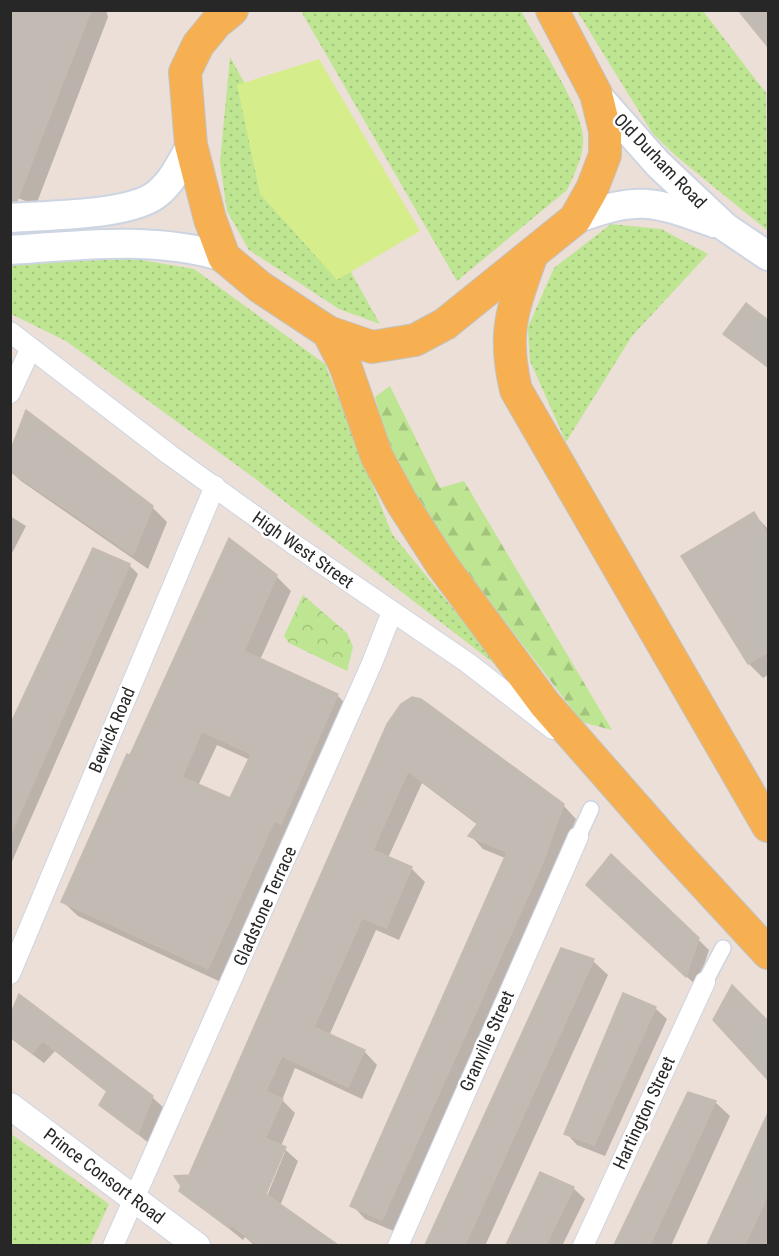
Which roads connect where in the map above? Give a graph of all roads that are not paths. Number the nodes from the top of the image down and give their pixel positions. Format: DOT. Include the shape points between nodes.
graph roads {
  1 [pos="232,10"];
  2 [pos="552,10"];
  3 [pos="596,94"];
  4 [pos="191,145"];
  5 [pos="10,218"];
  6 [pos="574,219"];
  7 [pos="725,227"];
  8 [pos="10,250"];
  9 [pos="532,254"];
  10 [pos="768,256"];
  11 [pos="224,257"];
  12 [pos="10,332"];
  13 [pos="328,332"];
  14 [pos="32,348"];
  15 [pos="10,393"];
  16 [pos="215,486"];
  17 [pos="392,612"];
  18 [pos="598,764"];
  19 [pos="591,809"];
  20 [pos="768,826"];
  21 [pos="578,837"];
  22 [pos="723,948"];
  23 [pos="768,953"];
  24 [pos="10,974"];
  25 [pos="705,981"];
  26 [pos="10,1106"];
  27 [pos="135,1198"];
  28 [pos="113,1245"];
  29 [pos="197,1245"];
  30 [pos="398,1245"];
  31 [pos="583,1245"];
  1 -- 4 [label="main road" via="198,45 185,72"];
  2 -- 3 [label="main road"];
  3 -- 6 [label="main road" via="605,130 605,155 592,189"];
  3 -- 7 [label="main road, Old Durham Road" via="658,164"];
  4 -- 5 [label="main road" via="178,169 154,196 105,210"];
  4 -- 11 [label="main road"];
  6 -- 7 [label="main road, Old Durham Road" via="638,202 663,204"];
  6 -- 9 [label="main road"];
  7 -- 10 [label="main road, Old Durham Road"];
  8 -- 11 [label="main road" via="149,243 190,247"];
  9 -- 13 [label="main road" via="445,324 415,340 372,347"];
  9 -- 20 [label="main road" via="508,339 516,390"];
  11 -- 13 [label="main road" via="260,287"];
  12 -- 14 [label="street, High West Street"];
  13 -- 18 [label="main road" via="345,365 377,457 402,503 442,565 545,704"];
  14 -- 15 [label="street"];
  14 -- 16 [label="street, High West Street"];
  16 -- 17 [label="street, High West Street"];
  16 -- 24 [label="street, Bewick Road"];
  17 -- 18 [label="street, High West Street" via="468,663"];
  17 -- 27 [label="street, Gladstone Terrace"];
  18 -- 23 [label="main road"];
  19 -- 21 [label="street"];
  21 -- 30 [label="street, Granville Street"];
  22 -- 25 [label="street"];
  25 -- 31 [label="street, Hartington Street"];
  26 -- 27 [label="street, Prince Consort Road"];
  27 -- 28 [label="street, Gladstone Terrace"];
  27 -- 29 [label="street, Prince Consort Road"];
}
